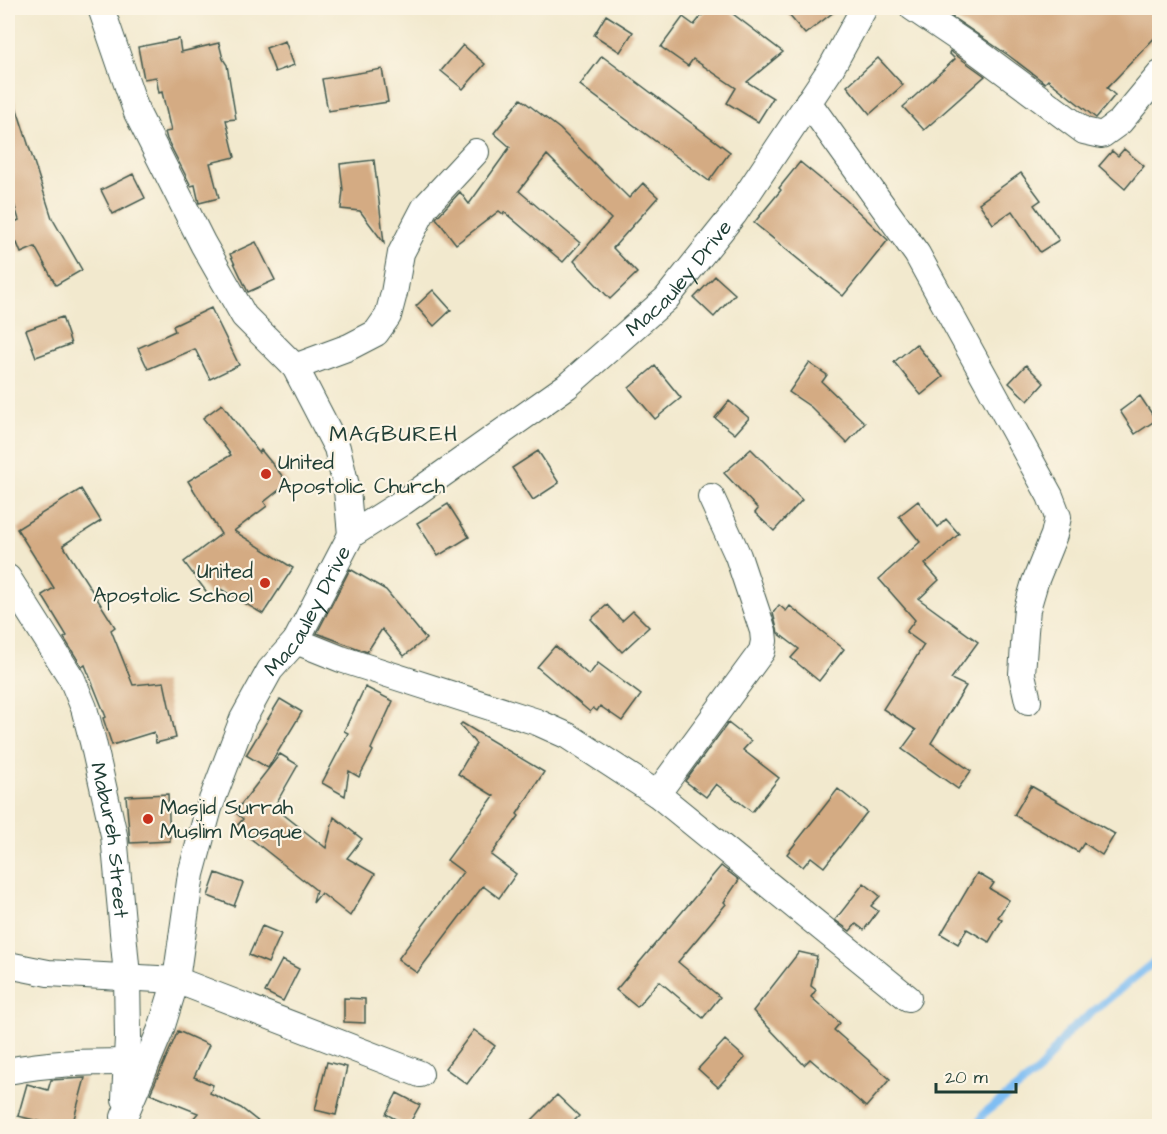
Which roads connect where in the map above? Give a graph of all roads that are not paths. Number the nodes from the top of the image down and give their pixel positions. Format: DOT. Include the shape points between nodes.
graph roads {
  1 [pos="100,8"];
  2 [pos="864,8"];
  3 [pos="913,8"];
  4 [pos="1160,74"];
  5 [pos="808,102"];
  6 [pos="476,152"];
  7 [pos="295,367"];
  8 [pos="711,497"];
  9 [pos="351,536"];
  10 [pos="8,578"];
  11 [pos="296,641"];
  12 [pos="1028,701"];
  13 [pos="657,794"];
  14 [pos="8,965"];
  15 [pos="127,976"];
  16 [pos="176,980"];
  17 [pos="908,998"];
  18 [pos="127,1062"];
  19 [pos="8,1071"];
  20 [pos="420,1074"];
  21 [pos="122,1122"];
  1 -- 7 [label="street" via="137,113 203,244 244,316"];
  2 -- 5 [label="street, Macauley Drive"];
  3 -- 4 [label="street" via="1084,131 1102,135 1120,122"];
  5 -- 9 [label="street, Macauley Drive" via="734,214 666,299 567,386"];
  5 -- 12 [label="street" via="918,254 1058,517 1027,609 1022,674"];
  6 -- 7 [label="street" via="425,207 401,254 388,316 376,333"];
  7 -- 9 [label="street" via="338,448"];
  8 -- 13 [label="street" via="738,555 764,641 762,651"];
  9 -- 11 [label="street, Macauley Drive"];
  10 -- 15 [label="street, Mabureh Street" via="72,679 84,708 114,835"];
  11 -- 13 [label="street" via="537,722 568,736"];
  11 -- 16 [label="street, Macauley Drive" via="270,670 243,719 209,808 191,874"];
  13 -- 17 [label="street"];
  14 -- 15 [label="street" via="48,973"];
  15 -- 16 [label="street"];
  15 -- 18 [label="street, Mabureh Street"];
  16 -- 20 [label="street"];
  16 -- 21 [label="street, Macauley Drive" via="161,1029"];
  18 -- 19 [label="street" via="75,1061"];
  18 -- 21 [label="street, Mabureh Street"];
}
